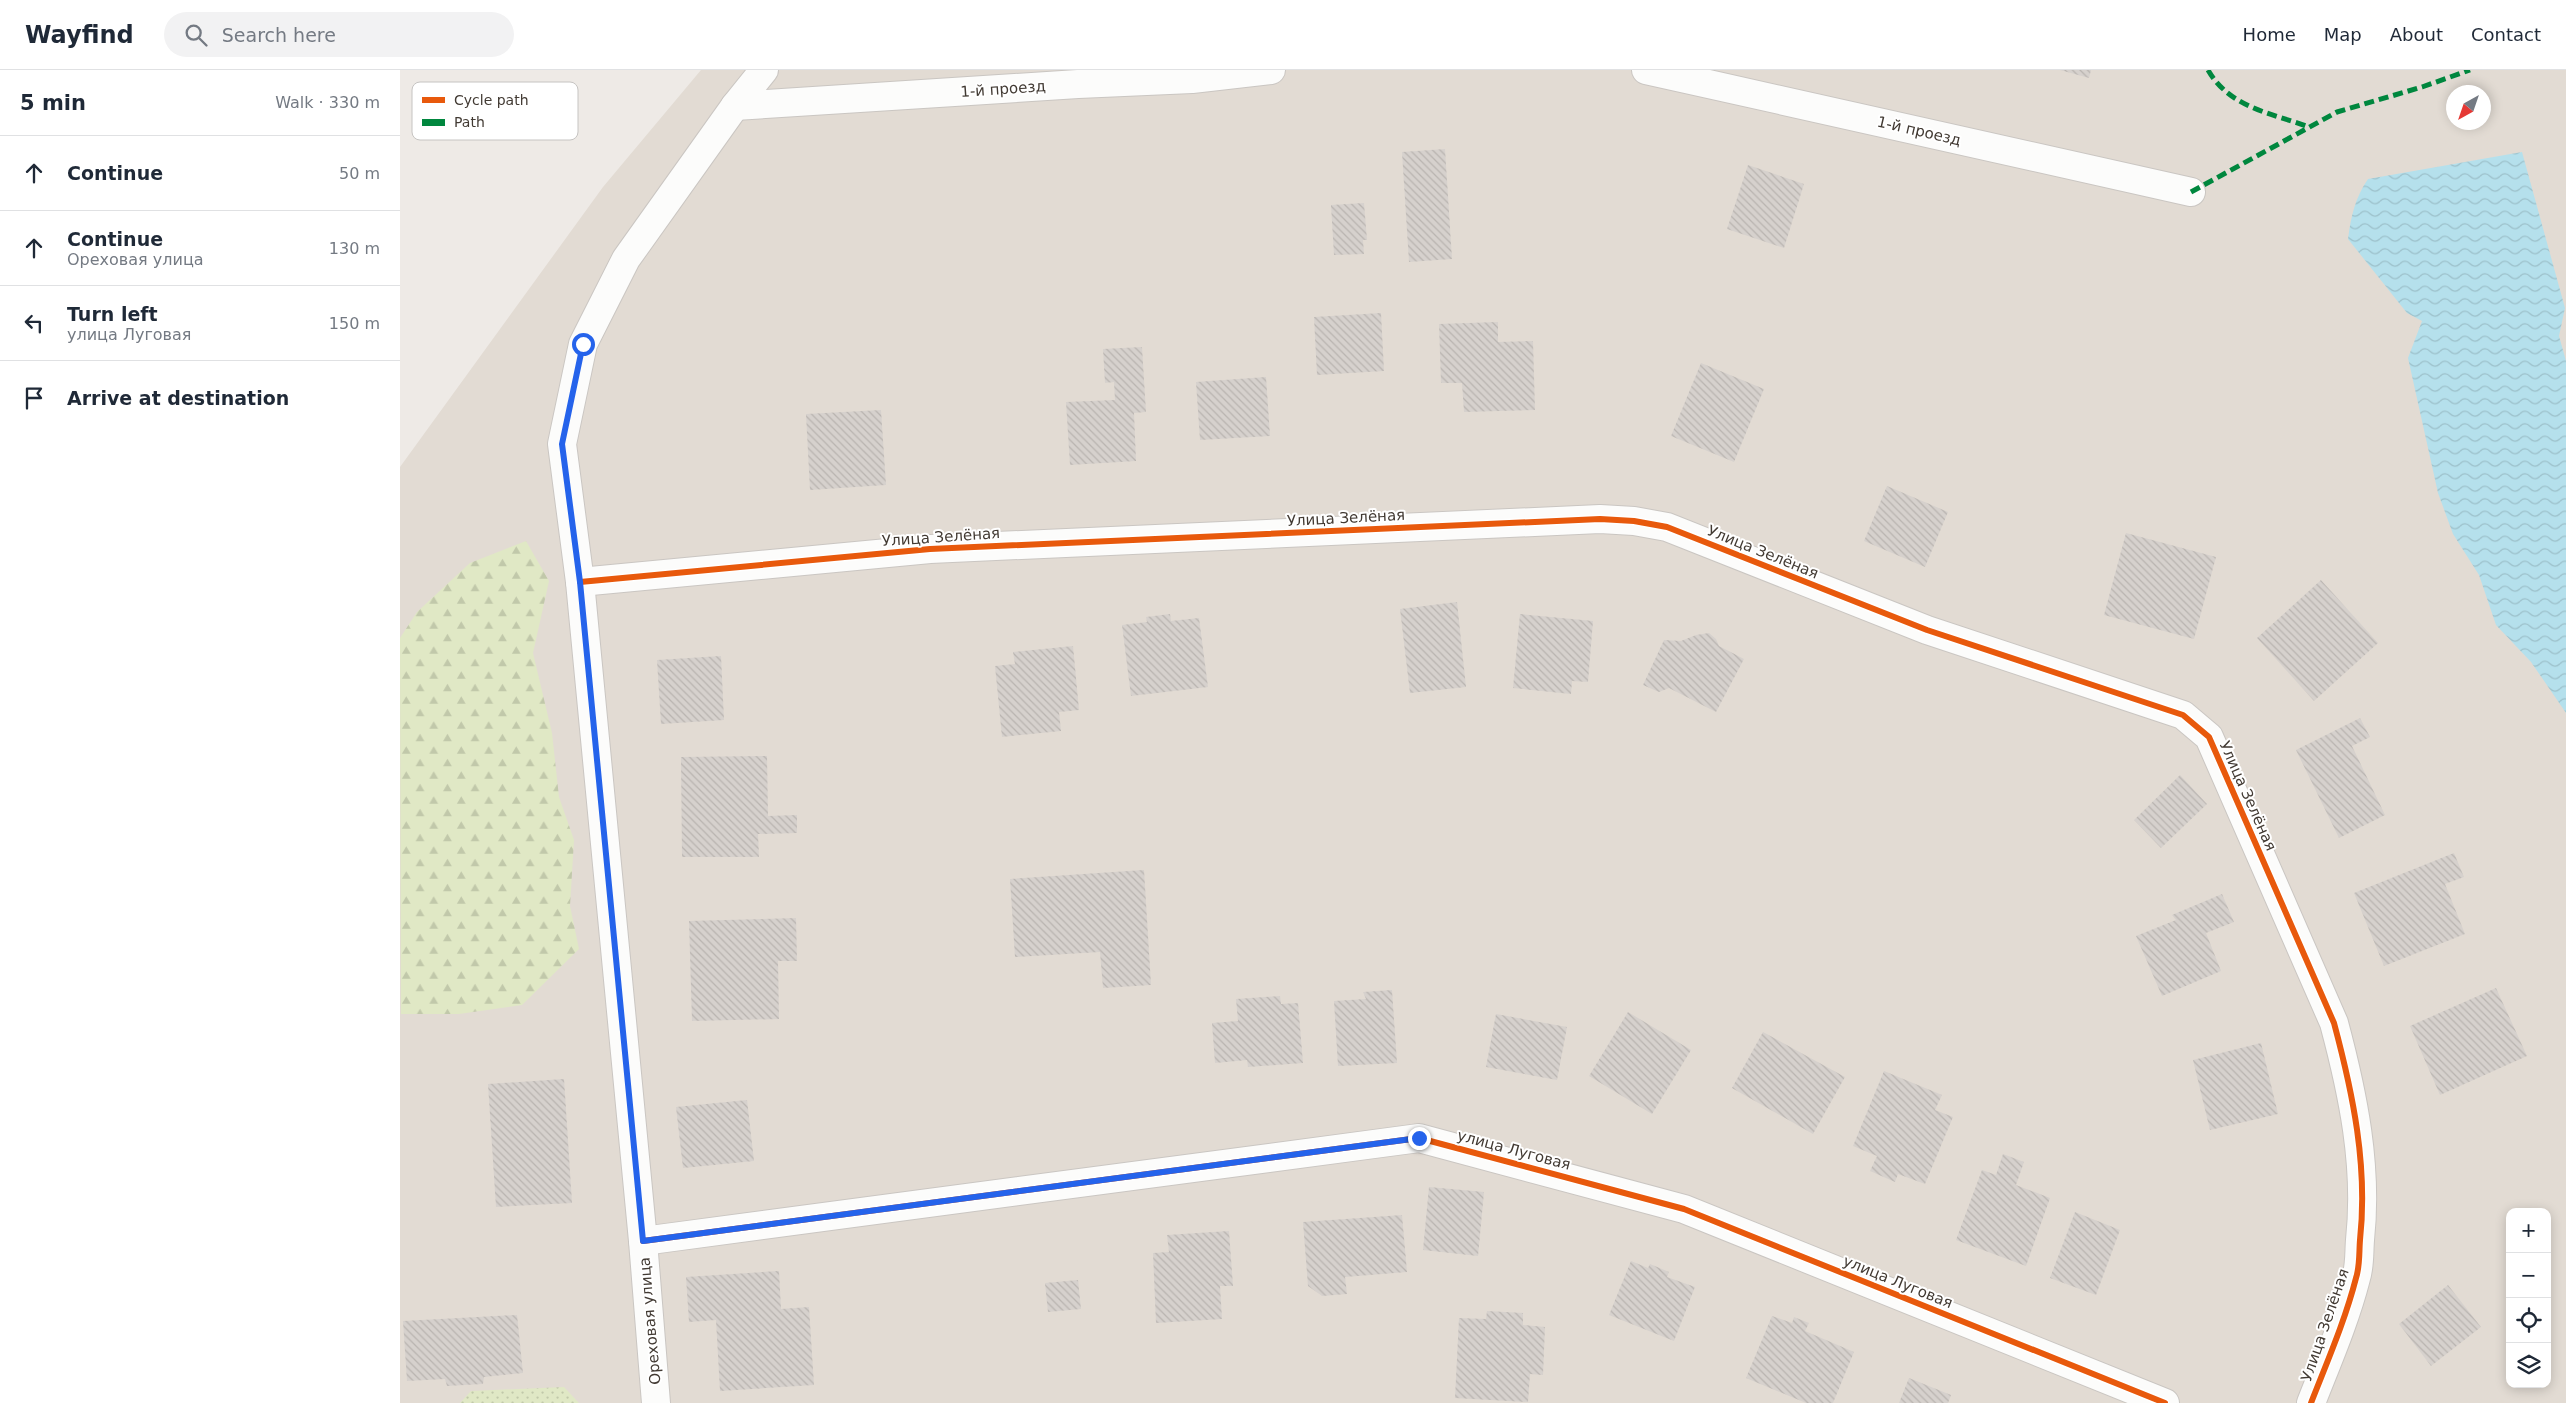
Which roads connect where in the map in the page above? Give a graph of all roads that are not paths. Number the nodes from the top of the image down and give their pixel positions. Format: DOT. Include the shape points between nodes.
graph roads {
  1 [pos="764,70"];
  2 [pos="1271,70"];
  3 [pos="1646,70"];
  4 [pos="735,106"];
  5 [pos="2191,192"];
  6 [pos="580,582"];
  7 [pos="643,1241"];
  8 [pos="656,1403"];
  9 [pos="2165,1403"];
  10 [pos="2311,1403"];
  1 -- 4 [label="street, Ореховая улица"];
  2 -- 4 [label="street, 1-й проезд" via="1192,79"];
  3 -- 5 [label="street, 1-й проезд"];
  4 -- 6 [label="street, Ореховая улица" via="626,259 583,344 562,444"];
  6 -- 7 [label="street, Ореховая улица"];
  6 -- 10 [label="street, Улица Зелёная" via="930,549 1600,519 1634,521 1668,528 1927,630 2183,714 2209,736 2334,1023 2347,1070 2362,1160 2364,1210 2357,1276"];
  7 -- 8 [label="street, Ореховая улица"];
  7 -- 9 [label="street, улица Луговая" via="1419,1138 1684,1209"];
}
